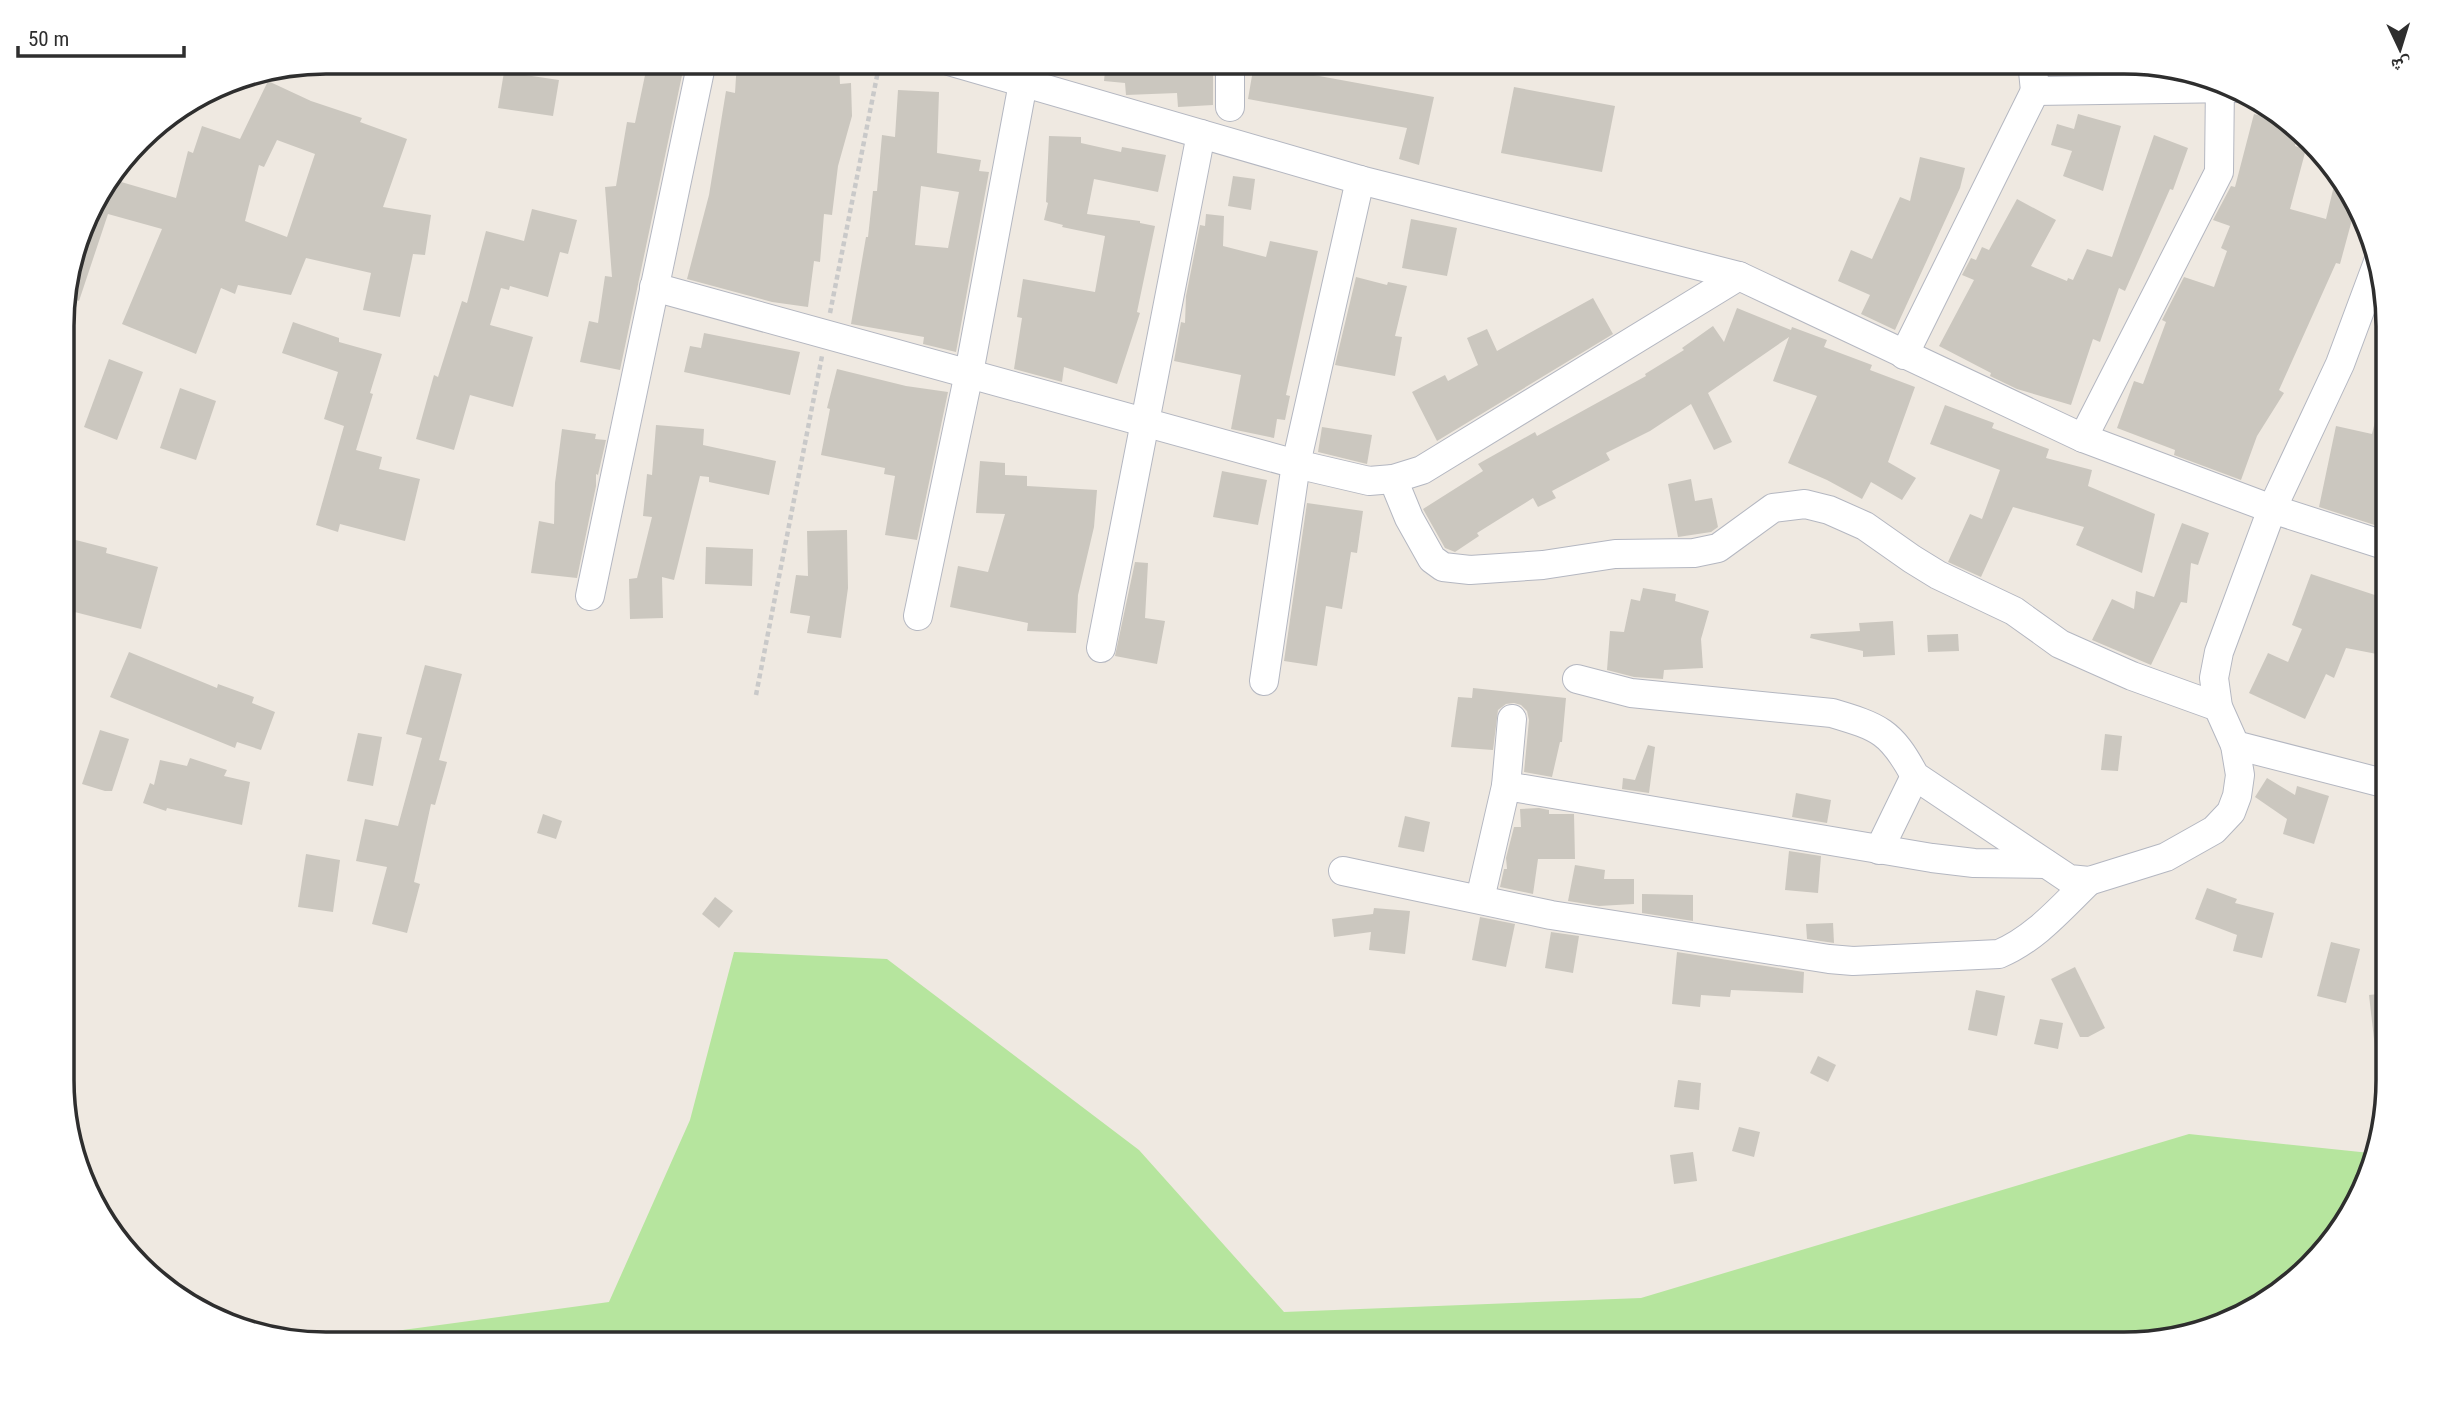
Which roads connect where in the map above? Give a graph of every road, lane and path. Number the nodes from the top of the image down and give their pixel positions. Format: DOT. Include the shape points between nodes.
graph roads {
  1 [pos="699,74"];
  2 [pos="877,74"];
  3 [pos="1020,74"];
  4 [pos="1026,74"];
  5 [pos="1230,74"];
  6 [pos="2033,74"];
  7 [pos="2204,87"];
  8 [pos="2035,91"];
  9 [pos="2224,95"];
  10 [pos="1230,107"];
  11 [pos="1201,134"];
  12 [pos="1360,180"];
  13 [pos="1739,276"];
  14 [pos="654,286"];
  15 [pos="2372,286"];
  16 [pos="827,334"];
  17 [pos="1904,355"];
  18 [pos="969,373"];
  19 [pos="1145,421"];
  20 [pos="2083,438"];
  21 [pos="1296,464"];
  22 [pos="1393,479"];
  23 [pos="2272,509"];
  24 [pos="2376,542"];
  25 [pos="590,596"];
  26 [pos="918,616"];
  27 [pos="1101,648"];
  28 [pos="1577,679"];
  29 [pos="1264,681"];
  30 [pos="756,695"];
  31 [pos="2218,707"];
  32 [pos="1512,719"];
  33 [pos="2235,745"];
  34 [pos="1914,776"];
  35 [pos="2376,780"];
  36 [pos="1506,786"];
  37 [pos="1879,850"];
  38 [pos="2046,864"];
  39 [pos="1343,871"];
  40 [pos="2089,881"];
  41 [pos="1480,899"];
  1 -- 14 [label="street"];
  2 -- 16 [label="path"];
  3 -- 18 [label="street"];
  4 -- 11 [label="street"];
  5 -- 10 [label="street"];
  6 -- 8 [label="street"];
  7 -- 8 [label="street"];
  8 -- 17 [label="street"];
  9 -- 20 [label="street" via="2219,172"];
  11 -- 12 [label="street"];
  11 -- 19 [label="street"];
  12 -- 13 [label="street"];
  12 -- 21 [label="street"];
  13 -- 17 [label="street"];
  13 -- 22 [label="street" via="1422,470"];
  14 -- 16 [label="street"];
  14 -- 25 [label="street"];
  15 -- 23 [label="street"];
  16 -- 18 [label="street"];
  16 -- 30 [label="path"];
  17 -- 20 [label="street"];
  18 -- 19 [label="street"];
  18 -- 26 [label="street"];
  19 -- 21 [label="street"];
  19 -- 27 [label="street"];
  20 -- 23 [label="street"];
  21 -- 22 [label="street" via="1369,481"];
  21 -- 29 [label="street"];
  22 -- 31 [label="street" via="1432,559 1443,567 1470,570 1615,554 1694,553 1718,548 1773,508 1805,504 1829,510 1865,526 1938,575 2014,611 2060,644"];
  23 -- 24 [label="street"];
  23 -- 31 [label="street" via="2219,652 2214,678"];
  28 -- 34 [label="street" via="1632,693 1832,713 1888,736"];
  31 -- 33 [label="street"];
  32 -- 36 [label="street"];
  33 -- 35 [label="street"];
  33 -- 40 [label="street" via="2240,775 2237,796 2231,812 2214,830 2166,857"];
  34 -- 37 [label="street"];
  34 -- 38 [label="street"];
  36 -- 37 [label="street"];
  36 -- 41 [label="street"];
  37 -- 38 [label="street" via="1975,863"];
  38 -- 40 [label="street" via="2069,879"];
  39 -- 41 [label="street"];
  40 -- 41 [label="street" via="2033,935 2000,954 1853,961 1551,915"];
}
